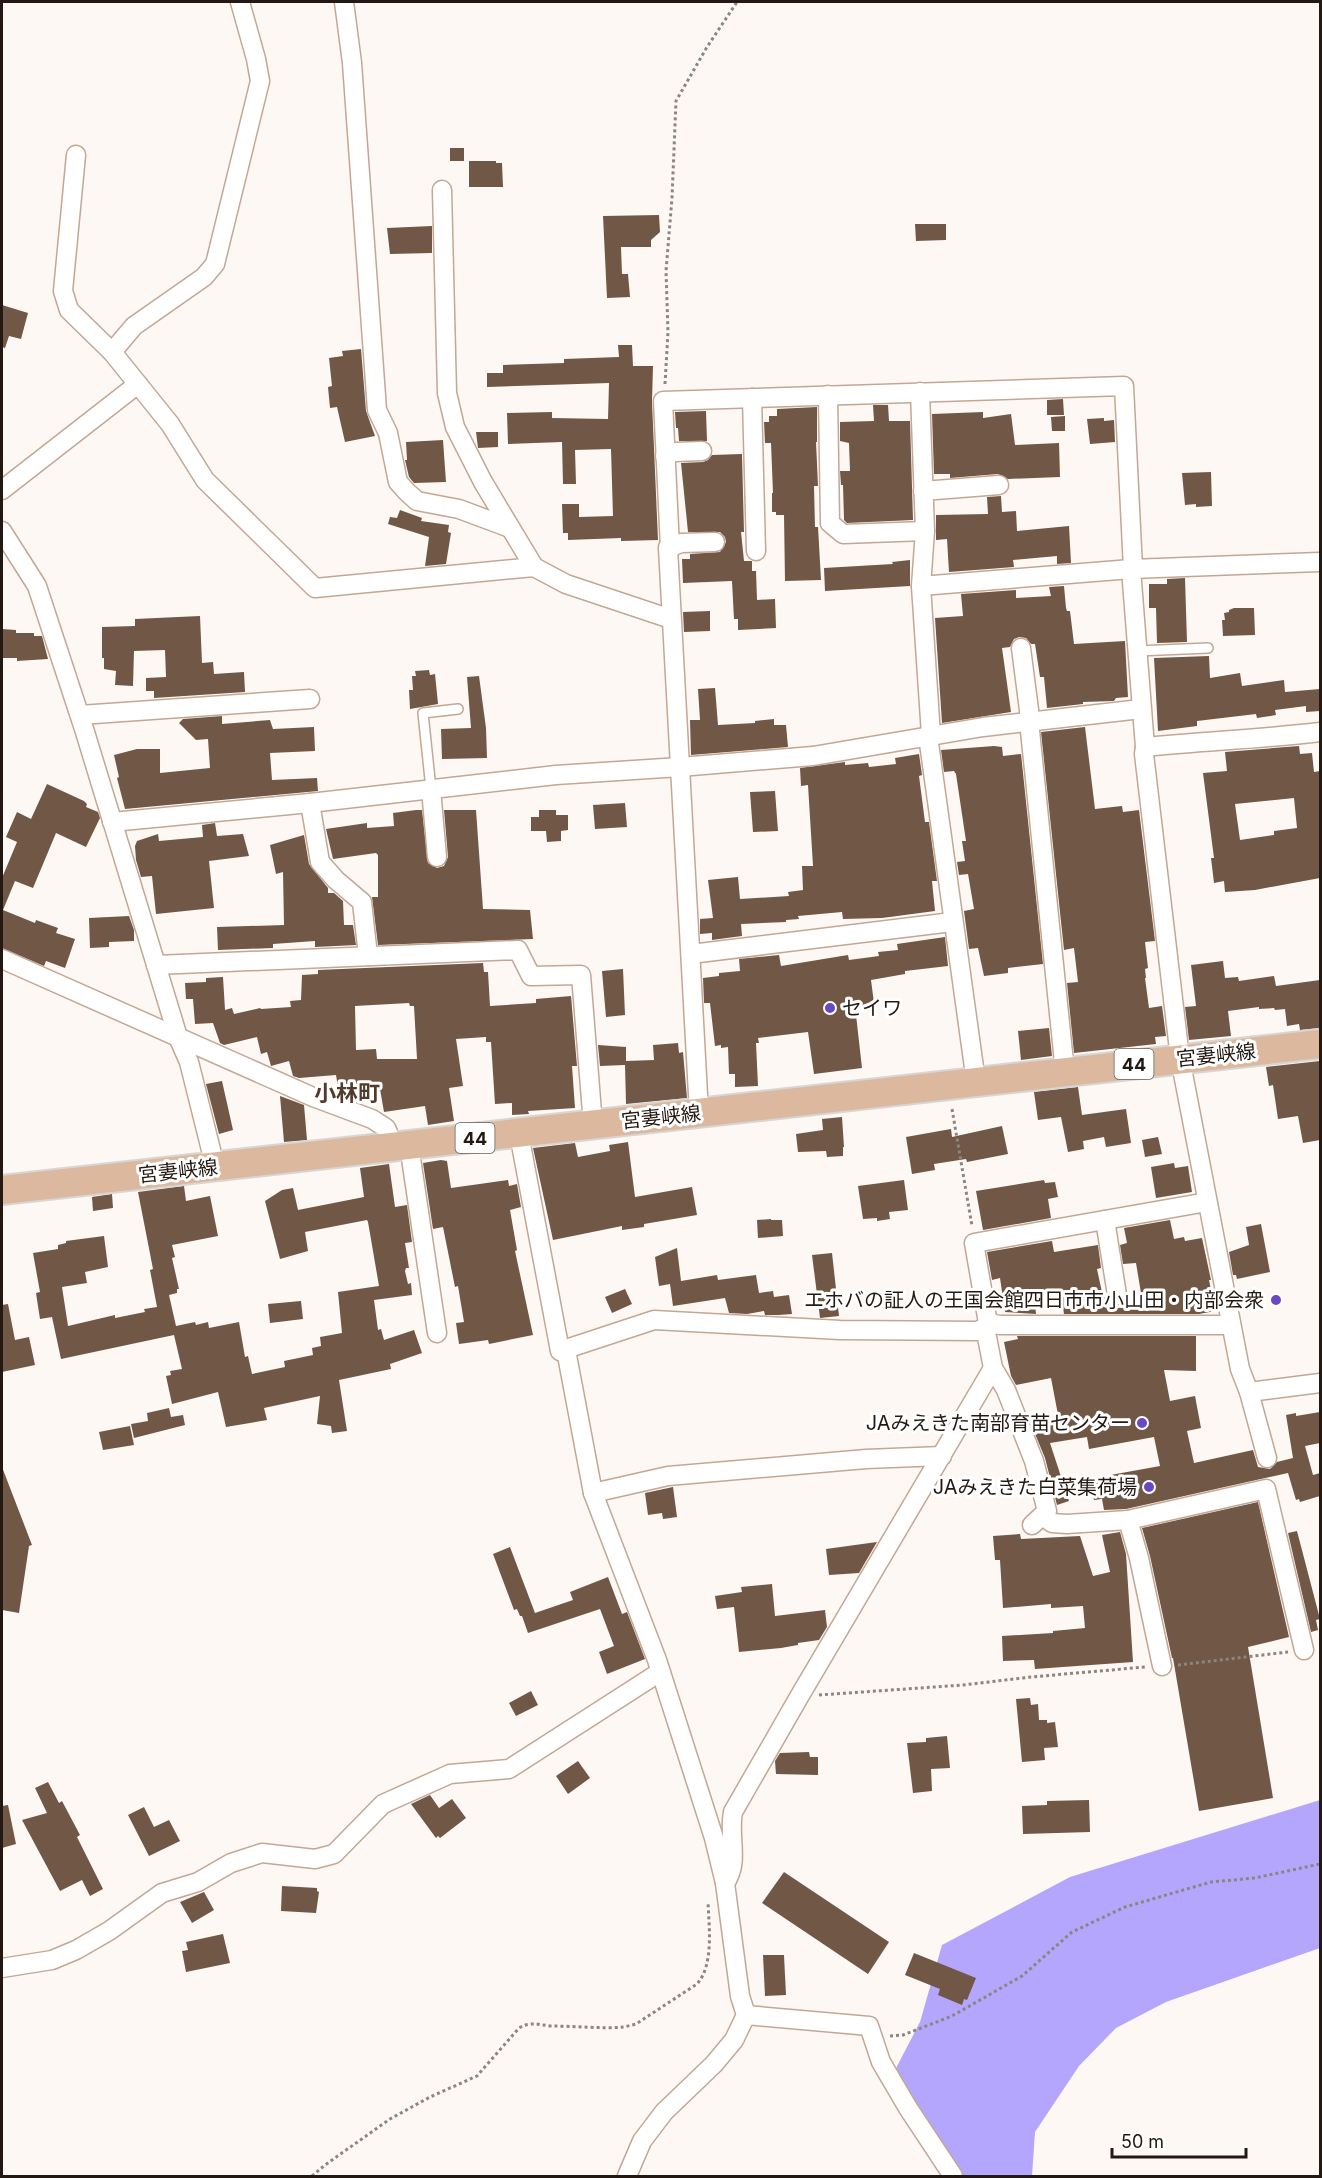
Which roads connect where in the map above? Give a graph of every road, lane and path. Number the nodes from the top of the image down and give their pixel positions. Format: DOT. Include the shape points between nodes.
graph roads {
  1 [pos="240,2"];
  2 [pos="344,2"];
  3 [pos="737,2"];
  4 [pos="76,155"];
  5 [pos="442,190"];
  6 [pos="112,352"];
  7 [pos="138,384"];
  8 [pos="920,392"];
  9 [pos="828,395"];
  10 [pos="752,398"];
  11 [pos="663,400"];
  12 [pos="702,451"];
  13 [pos="665,456"];
  14 [pos="999,485"];
  15 [pos="2,490"];
  16 [pos="923,491"];
  17 [pos="510,528"];
  18 [pos="2,531"];
  19 [pos="925,531"];
  20 [pos="715,542"];
  21 [pos="670,548"];
  22 [pos="756,551"];
  23 [pos="1320,562"];
  24 [pos="534,567"];
  25 [pos="1132,569"];
  26 [pos="921,586"];
  27 [pos="671,620"];
  28 [pos="1021,648"];
  29 [pos="1208,648"];
  30 [pos="1137,651"];
  31 [pos="310,699"];
  32 [pos="458,709"];
  33 [pos="1141,709"];
  34 [pos="80,715"];
  35 [pos="1029,721"];
  36 [pos="1320,732"];
  37 [pos="930,735"];
  38 [pos="1145,747"];
  39 [pos="680,767"];
  40 [pos="431,789"];
  41 [pos="310,803"];
  42 [pos="112,822"];
  43 [pos="437,857"];
  44 [pos="952,922"];
  45 [pos="692,954"];
  46 [pos="368,956"];
  47 [pos="2,959"];
  48 [pos="156,965"];
  49 [pos="178,1037"];
  50 [pos="1320,1044"];
  51 [pos="1180,1058"];
  52 [pos="1065,1071"];
  53 [pos="976,1082"];
  54 [pos="948,1085"];
  55 [pos="699,1113"];
  56 [pos="593,1125"];
  57 [pos="519,1134"];
  58 [pos="399,1146"];
  59 [pos="215,1166"];
  60 [pos="2,1190"];
  61 [pos="1207,1202"];
  62 [pos="1106,1220"];
  63 [pos="974,1243"];
  64 [pos="1118,1295"];
  65 [pos="987,1325"];
  66 [pos="1231,1325"];
  67 [pos="437,1333"];
  68 [pos="566,1350"];
  69 [pos="993,1368"];
  70 [pos="1320,1383"];
  71 [pos="1249,1392"];
  72 [pos="942,1456"];
  73 [pos="1267,1458"];
  74 [pos="594,1493"];
  75 [pos="1128,1520"];
  76 [pos="1304,1650"];
  77 [pos="1162,1666"];
  78 [pos="660,1672"];
  79 [pos="799,1697"];
  80 [pos="1320,1864"];
  81 [pos="725,1883"];
  82 [pos="707,1893"];
  83 [pos="2,1968"];
  84 [pos="746,2015"];
  85 [pos="869,2026"];
  86 [pos="312,2176"];
  87 [pos="627,2176"];
  88 [pos="953,2176"];
  1 -- 6 [label="street" via="260,81 215,264 134,326"];
  2 -- 17 [label="street" via="352,63 377,410 388,433 398,482 417,501 459,510"];
  3 -- 11 [label="path" via="676,101"];
  4 -- 6 [label="street" via="63,291 69,310"];
  5 -- 17 [label="street" via="447,393 455,427"];
  6 -- 7 [label="street"];
  7 -- 15 [label="street"];
  7 -- 24 [label="street" via="170,424 205,480 315,588"];
  8 -- 9 [label="street"];
  8 -- 16 [label="street"];
  8 -- 25 [label="street" via="1124,386"];
  9 -- 10 [label="street"];
  9 -- 19 [label="street" via="830,523 843,534"];
  10 -- 11 [label="street"];
  10 -- 22 [label="street"];
  11 -- 13 [label="street"];
  12 -- 13 [label="street"];
  13 -- 21 [label="street"];
  14 -- 16 [label="street"];
  16 -- 19 [label="street"];
  17 -- 24 [label="street"];
  18 -- 34 [label="street" via="38,586"];
  19 -- 26 [label="street"];
  20 -- 21 [label="street" via="681,543"];
  21 -- 27 [label="street"];
  23 -- 25 [label="street"];
  24 -- 27 [label="street" via="566,584"];
  25 -- 26 [label="street"];
  25 -- 30 [label="street"];
  26 -- 37 [label="street"];
  27 -- 39 [label="street"];
  28 -- 35 [label="street"];
  29 -- 30 [label="lane"];
  30 -- 33 [label="street"];
  31 -- 34 [label="street"];
  32 -- 40 [label="lane" via="423,713"];
  33 -- 35 [label="street"];
  33 -- 38 [label="street"];
  34 -- 42 [label="street"];
  35 -- 37 [label="street"];
  35 -- 52 [label="street"];
  36 -- 38 [label="street"];
  37 -- 39 [label="street" via="813,756"];
  37 -- 44 [label="street"];
  38 -- 51 [label="street"];
  39 -- 40 [label="street"];
  39 -- 45 [label="street"];
  40 -- 41 [label="street"];
  40 -- 43 [label="street"];
  41 -- 42 [label="street"];
  41 -- 46 [label="street" via="320,862 362,902"];
  42 -- 48 [label="street"];
  44 -- 45 [label="street"];
  44 -- 53 [label="street"];
  45 -- 55 [label="street"];
  46 -- 48 [label="street"];
  46 -- 56 [label="street" via="518,950 531,976 581,975"];
  47 -- 49 [label="street"];
  48 -- 49 [label="street"];
  49 -- 58 [label="street" via="372,1119 386,1128"];
  49 -- 59 [label="street" via="189,1062"];
  50 -- 51 [label="main road, 宮妻峡線 / 44"];
  51 -- 52 [label="main road, 宮妻峡線 / 44"];
  51 -- 61 [label="street"];
  52 -- 53 [label="main road, 宮妻峡線 / 44"];
  53 -- 54 [label="main road, 宮妻峡線 / 44"];
  54 -- 55 [label="main road, 宮妻峡線 / 44"];
  54 -- 63 [label="path"];
  55 -- 56 [label="main road, 宮妻峡線 / 44"];
  56 -- 57 [label="main road, 宮妻峡線 / 44"];
  57 -- 58 [label="main road, 宮妻峡線 / 44"];
  57 -- 68 [label="street" via="560,1352"];
  58 -- 59 [label="main road, 宮妻峡線 / 44"];
  58 -- 67 [label="street"];
  59 -- 60 [label="main road, 宮妻峡線 / 44"];
  61 -- 62 [label="street"];
  61 -- 66 [label="street"];
  62 -- 63 [label="street"];
  62 -- 64 [label="street"];
  63 -- 65 [label="street"];
  65 -- 66 [label="street"];
  65 -- 68 [label="street" via="978,1331 851,1330 654,1320"];
  65 -- 69 [label="street"];
  66 -- 71 [label="street"];
  68 -- 74 [label="street"];
  69 -- 72 [label="street"];
  69 -- 75 [label="street" via="1006,1390 1034,1461 1047,1511 1037,1520 1067,1524"];
  70 -- 71 [label="street"];
  71 -- 73 [label="street"];
  72 -- 74 [label="street" via="668,1476"];
  72 -- 79 [label="street"];
  74 -- 78 [label="street"];
  75 -- 76 [label="street" via="1266,1489"];
  75 -- 77 [label="street"];
  76 -- 77 [label="path"];
  77 -- 79 [label="path"];
  78 -- 81 [label="street"];
  78 -- 83 [label="street" via="509,1769 450,1774 383,1804 334,1854 315,1859 262,1854 231,1863 198,1882 162,1893 76,1950 52,1960"];
  79 -- 81 [label="street" via="733,1812 734,1865"];
  80 -- 85 [label="path" via="1255,1878 1211,1882 1125,1907 1072,1932 1022,1976 952,2016 903,2035 880,2037"];
  81 -- 84 [label="street"];
  82 -- 86 [label="path" via="706,1968 697,1984 636,2024 624,2027 525,2024 477,2076 390,2119"];
  84 -- 85 [label="street"];
  84 -- 87 [label="street" via="734,2040 664,2112 642,2141"];
  85 -- 88 [label="street" via="881,2062"];
}
